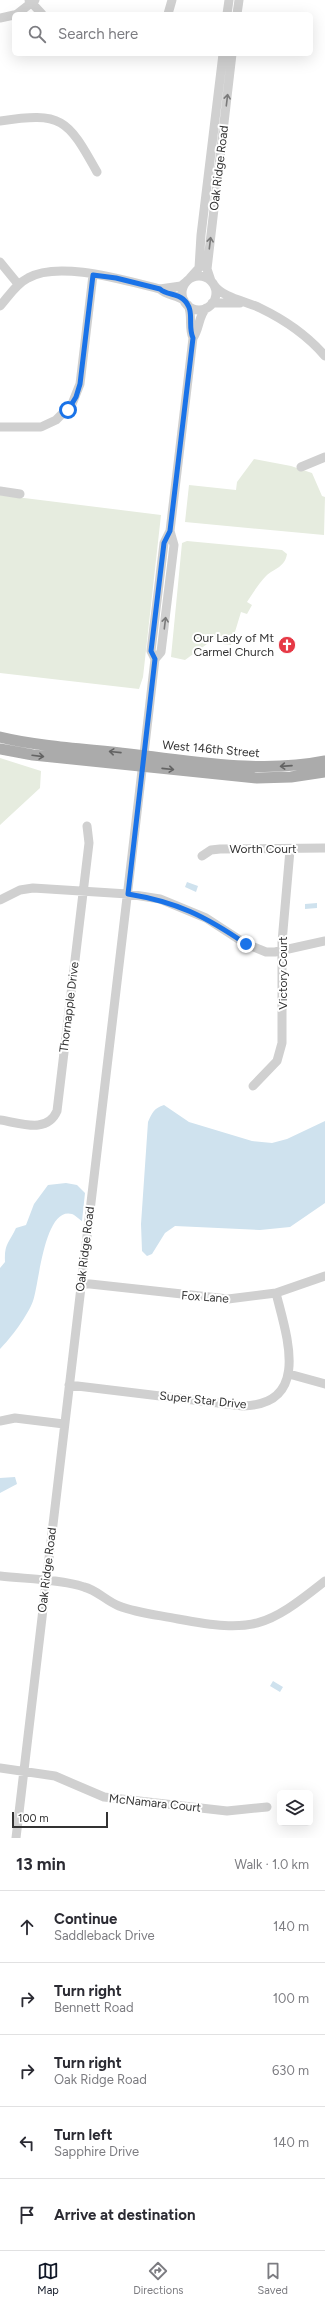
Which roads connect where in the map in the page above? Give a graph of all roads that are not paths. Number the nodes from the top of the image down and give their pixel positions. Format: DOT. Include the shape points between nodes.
graph roads {
  1 [pos="172,0"];
  2 [pos="229,0"];
  3 [pos="239,0"];
  4 [pos="32,1"];
  5 [pos="18,12"];
  6 [pos="40,12"];
  7 [pos="169,12"];
  8 [pos="227,12"];
  9 [pos="237,12"];
  10 [pos="12,15"];
  11 [pos="0,18"];
  12 [pos="222,56"];
  13 [pos="232,56"];
  14 [pos="0,121"];
  15 [pos="97,172"];
  16 [pos="0,262"];
  17 [pos="93,275"];
  18 [pos="188,280"];
  19 [pos="212,283"];
  20 [pos="18,284"];
  21 [pos="160,289"];
  22 [pos="186,303"];
  23 [pos="246,303"];
  24 [pos="209,305"];
  25 [pos="0,306"];
  26 [pos="193,338"];
  27 [pos="325,356"];
  28 [pos="0,427"];
  29 [pos="325,457"];
  30 [pos="301,467"];
  31 [pos="0,492"];
  32 [pos="20,494"];
  33 [pos="0,737"];
  34 [pos="0,749"];
  35 [pos="143,761"];
  36 [pos="325,761"];
  37 [pos="325,772"];
  38 [pos="87,826"];
  39 [pos="325,848"];
  40 [pos="290,850"];
  41 [pos="202,856"];
  42 [pos="83,890"];
  43 [pos="128,894"];
  44 [pos="0,900"];
  45 [pos="325,941"];
  46 [pos="282,951"];
  47 [pos="253,1086"];
  48 [pos="0,1120"];
  49 [pos="325,1276"];
  50 [pos="81,1283"];
  51 [pos="276,1293"];
  52 [pos="289,1374"];
  53 [pos="325,1384"];
  54 [pos="69,1385"];
  55 [pos="0,1421"];
  56 [pos="64,1424"];
  57 [pos="0,1576"];
  58 [pos="325,1581"];
  59 [pos="45,1582"];
  60 [pos="0,1768"];
  61 [pos="24,1770"];
  62 [pos="267,1807"];
  63 [pos="16,1838"];
  1 -- 7 [label="street"];
  2 -- 8 [label="street"];
  3 -- 9 [label="street"];
  4 -- 5 [label="street"];
  4 -- 6 [label="street"];
  10 -- 11 [label="street"];
  12 -- 18 [label="street, Oak Ridge Road" via="201,235 200,265"];
  19 -- 13 [label="street, Oak Ridge Road, one-way" via="207,269"];
  14 -- 15 [label="street" via="39,116 63,125 80,141"];
  16 -- 20 [label="street"];
  17 -- 20 [label="street" via="45,271"];
  17 -- 21 [label="street"];
  17 -- 28 [label="street" via="80,384 72,404 56,420 41,427"];
  18 -- 19 [label="street" via="201,276"];
  18 -- 21 [label="street" via="181,286"];
  18 -- 22 [label="street" via="182,291"];
  19 -- 23 [label="street" via="220,291"];
  19 -- 24 [label="street" via="215,294"];
  20 -- 25 [label="street"];
  21 -- 22 [label="street"];
  22 -- 24 [label="street" via="196,309"];
  22 -- 26 [label="street, Oak Ridge Road" via="191,316 190,329"];
  23 -- 24 [label="street"];
  23 -- 27 [label="street" via="259,307 289,324"];
  24 -- 26 [label="street, Oak Ridge Road" via="199,317 198,329"];
  26 -- 35 [label="street, Oak Ridge Road" via="170,531 164,543 151,651 155,659"];
  29 -- 30 [label="street"];
  31 -- 32 [label="street"];
  35 -- 33 [label="main road, West 146th Street, one-way"];
  34 -- 35 [label="main road, West 146th Street, one-way" via="33,755"];
  36 -- 35 [label="main road, West 146th Street, one-way" via="289,766"];
  35 -- 37 [label="main road, West 146th Street, one-way" via="257,778"];
  35 -- 43 [label="street, Oak Ridge Road"];
  38 -- 42 [label="street, Thornapple Drive" via="89,842"];
  39 -- 40 [label="street, Worth Court"];
  40 -- 41 [label="street, Worth Court" via="220,849 211,850"];
  40 -- 46 [label="street, Victory Court"];
  42 -- 43 [label="street"];
  42 -- 44 [label="street" via="33,888 20,890"];
  42 -- 48 [label="street, Thornapple Drive" via="57,1111 51,1122 43,1125"];
  43 -- 46 [label="street" via="160,899 206,918 258,950"];
  43 -- 50 [label="street, Oak Ridge Road"];
  45 -- 46 [label="street"];
  46 -- 47 [label="street, Victory Court" via="282,1043 276,1061"];
  49 -- 51 [label="street, Fox Lane"];
  50 -- 51 [label="street, Fox Lane" via="215,1299"];
  50 -- 54 [label="street, Oak Ridge Road"];
  51 -- 52 [label="street, Super Star Drive" via="290,1354"];
  52 -- 53 [label="street"];
  52 -- 54 [label="street, Super Star Drive" via="275,1396 251,1405"];
  54 -- 56 [label="street, Oak Ridge Road"];
  55 -- 56 [label="street" via="15,1418"];
  56 -- 59 [label="street, Oak Ridge Road"];
  57 -- 59 [label="street"];
  58 -- 59 [label="street" via="272,1619 238,1627 216,1626 128,1609 107,1601 87,1588"];
  59 -- 61 [label="street, Oak Ridge Road"];
  60 -- 61 [label="street, McNamara Court"];
  61 -- 62 [label="street, McNamara Court" via="55,1776 104,1797 228,1811"];
  61 -- 63 [label="street, Oak Ridge Road"];
}
